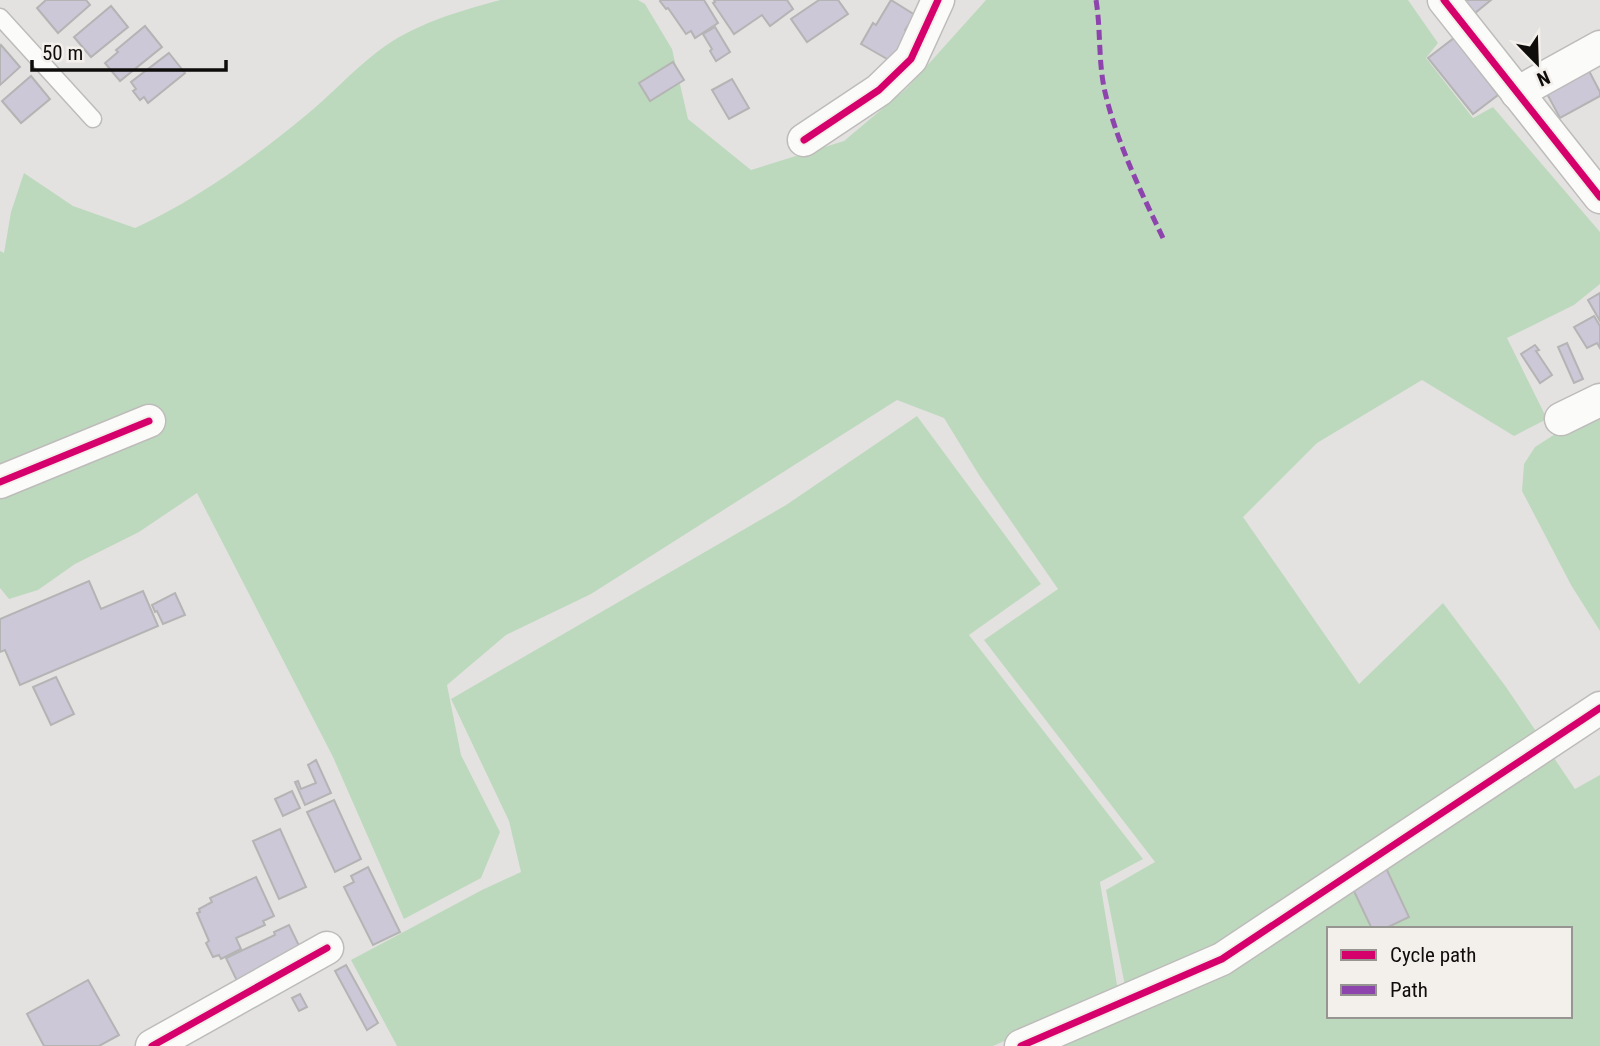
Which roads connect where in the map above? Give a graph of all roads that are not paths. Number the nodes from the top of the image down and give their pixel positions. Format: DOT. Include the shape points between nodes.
graph roads {
  1 [pos="938,0"];
  2 [pos="1444,0"];
  3 [pos="0,17"];
  4 [pos="1600,47"];
  5 [pos="1517,93"];
  6 [pos="93,119"];
  7 [pos="804,140"];
  8 [pos="1600,197"];
  9 [pos="1600,400"];
  10 [pos="1561,419"];
  11 [pos="149,421"];
  12 [pos="0,482"];
  13 [pos="1600,708"];
  14 [pos="327,948"];
  15 [pos="152,1046"];
  16 [pos="1021,1046"];
  1 -- 7 [label="street" via="911,59 879,90"];
  2 -- 5 [label="street"];
  3 -- 6 [label="lane"];
  4 -- 5 [label="street"];
  5 -- 8 [label="street"];
  9 -- 10 [label="street"];
  11 -- 12 [label="street"];
  13 -- 16 [label="street" via="1222,959"];
  14 -- 15 [label="street"];
}
